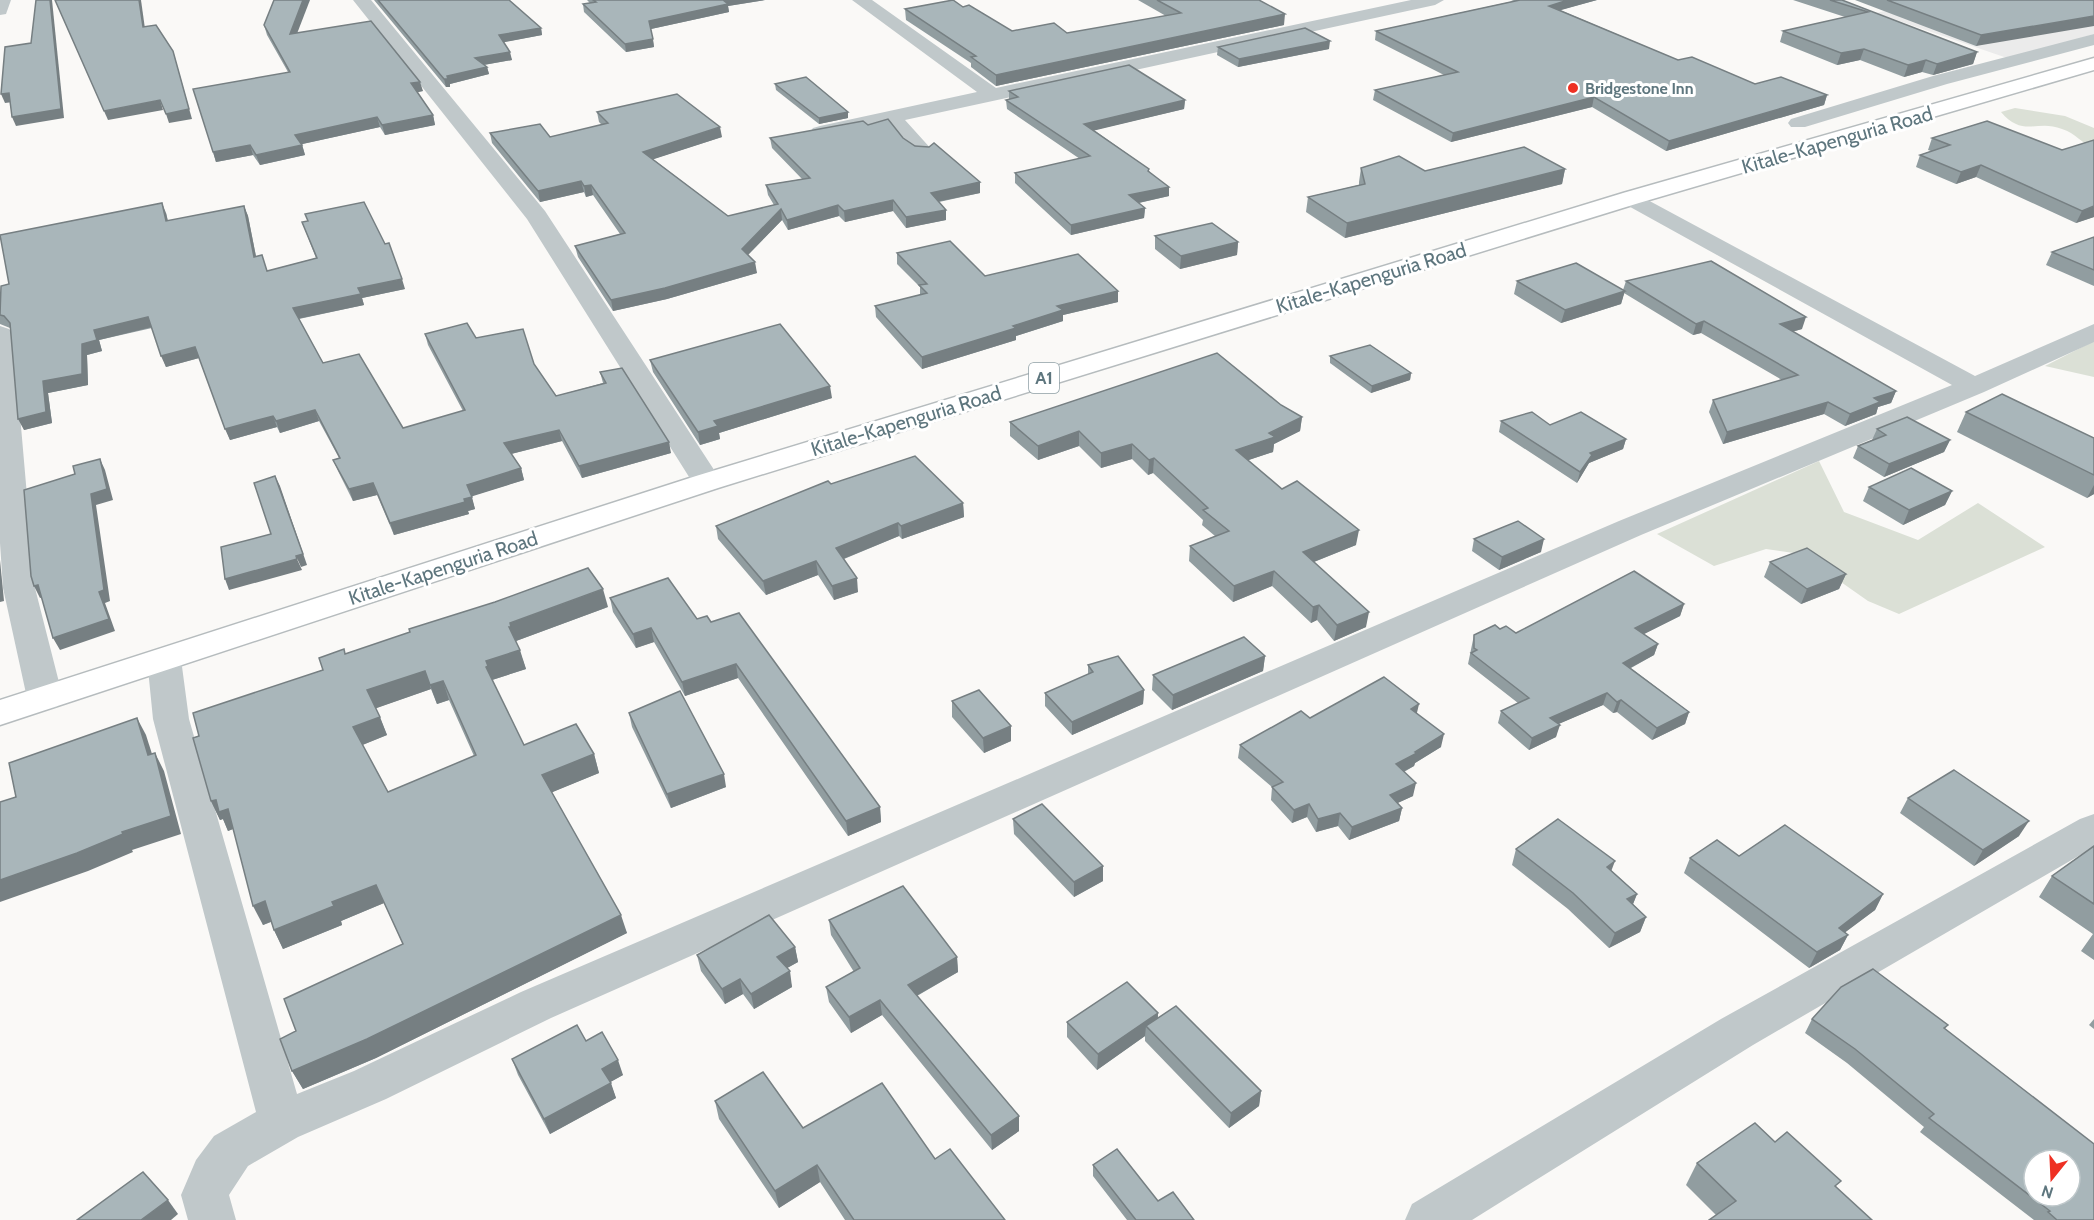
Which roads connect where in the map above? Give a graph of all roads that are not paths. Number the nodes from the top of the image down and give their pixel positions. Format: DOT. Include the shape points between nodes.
graph roads {
  1 [pos="2,0"];
  2 [pos="362,0"];
  3 [pos="861,0"];
  4 [pos="1435,0"];
  5 [pos="0,10"];
  6 [pos="2094,39"];
  7 [pos="1968,53"];
  8 [pos="2094,64"];
  9 [pos="2001,65"];
  10 [pos="2040,80"];
  11 [pos="993,95"];
  12 [pos="891,116"];
  13 [pos="1798,123"];
  14 [pos="803,136"];
  15 [pos="922,151"];
  16 [pos="1630,198"];
  17 [pos="2094,332"];
  18 [pos="0,334"];
  19 [pos="1974,386"];
  20 [pos="707,482"];
  21 [pos="164,659"];
  22 [pos="45,698"];
  23 [pos="0,713"];
  24 [pos="2094,829"];
  25 [pos="282,1122"];
  26 [pos="212,1220"];
  27 [pos="1429,1220"];
  1 -- 5 [label="street"];
  2 -- 20 [label="street" via="537,216"];
  3 -- 11 [label="street"];
  4 -- 11 [label="street"];
  6 -- 9 [label="street"];
  7 -- 9 [label="street"];
  8 -- 10 [label="highway, Kitale-Kapenguria Road / A1"];
  9 -- 10 [label="street"];
  9 -- 13 [label="street"];
  10 -- 16 [label="highway, Kitale-Kapenguria Road / A1"];
  11 -- 12 [label="street"];
  12 -- 14 [label="street"];
  12 -- 15 [label="street"];
  16 -- 19 [label="street"];
  16 -- 20 [label="highway, Kitale-Kapenguria Road / A1"];
  17 -- 19 [label="street"];
  18 -- 22 [label="street" via="19,588"];
  19 -- 25 [label="street" via="1619,533 536,1005 370,1085"];
  20 -- 21 [label="highway, Kitale-Kapenguria Road / A1"];
  21 -- 22 [label="highway, Kitale-Kapenguria Road / A1"];
  21 -- 25 [label="street" via="171,719"];
  22 -- 23 [label="highway, Kitale-Kapenguria Road / A1"];
  24 -- 27 [label="street" via="1737,1032"];
  25 -- 26 [label="street" via="231,1151 213,1176 205,1195"];
}
